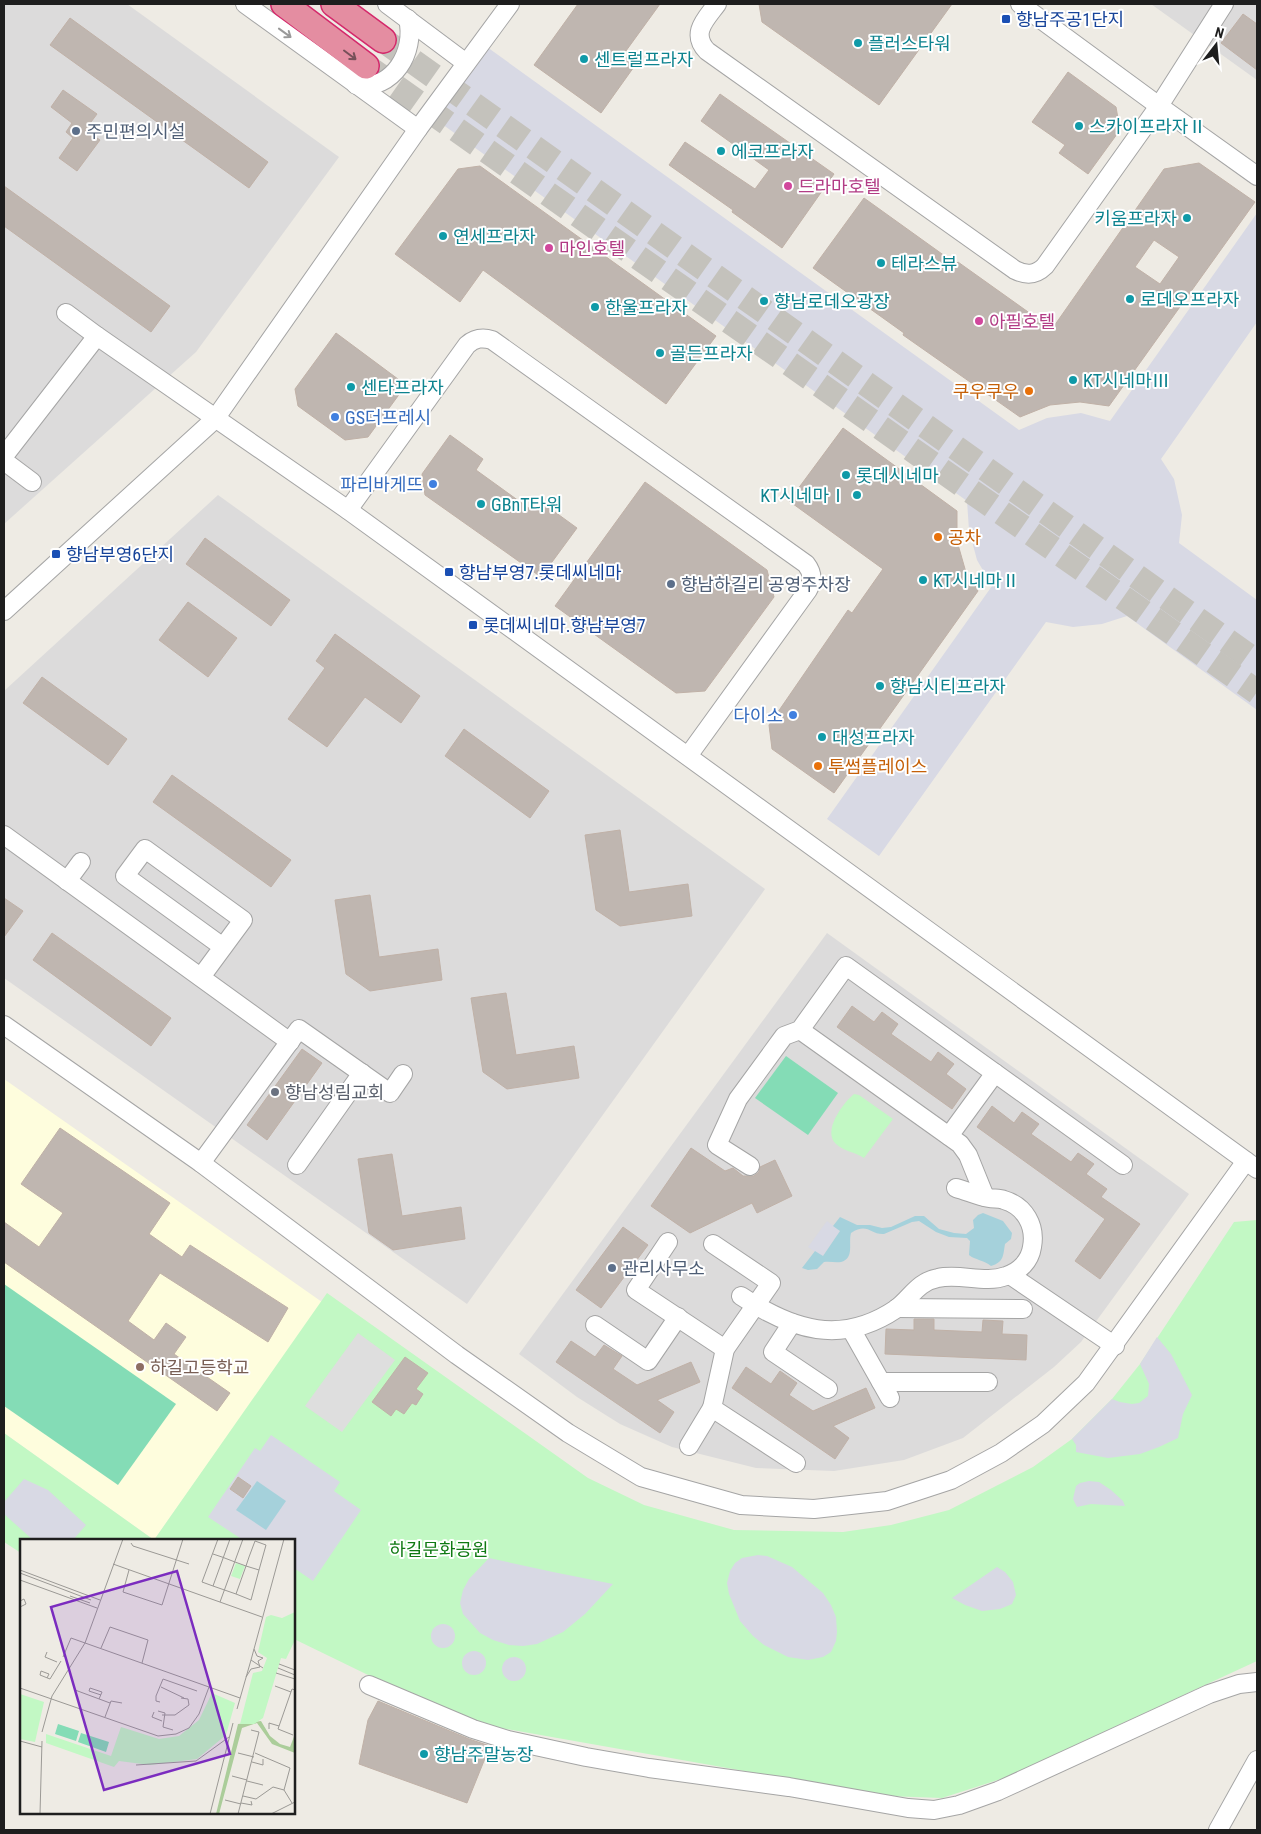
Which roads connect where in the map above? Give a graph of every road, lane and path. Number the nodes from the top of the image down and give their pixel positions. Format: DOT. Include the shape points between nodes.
graph roads {
  1 [pos="245,4"];
  2 [pos="284,4"];
  3 [pos="334,4"];
  4 [pos="387,4"];
  5 [pos="510,4"];
  6 [pos="717,4"];
  7 [pos="1020,4"];
  8 [pos="1224,4"];
  9 [pos="408,19"];
  10 [pos="383,40"];
  11 [pos="466,63"];
  12 [pos="361,76"];
  13 [pos="1160,106"];
  14 [pos="418,129"];
  15 [pos="1257,176"];
  16 [pos="66,313"];
  17 [pos="96,336"];
  18 [pos="215,419"];
  19 [pos="4,456"];
  20 [pos="4,461"];
  21 [pos="32,482"];
  22 [pos="348,510"];
  23 [pos="4,611"];
  24 [pos="688,756"];
  25 [pos="4,834"];
  26 [pos="81,862"];
  27 [pos="67,881"];
  28 [pos="223,947"];
  29 [pos="201,977"];
  30 [pos="4,1024"];
  31 [pos="800,1030"];
  32 [pos="290,1042"];
  33 [pos="362,1073"];
  34 [pos="995,1073"];
  35 [pos="403,1074"];
  36 [pos="949,1136"];
  37 [pos="201,1164"];
  38 [pos="297,1165"];
  39 [pos="1123,1165"];
  40 [pos="1251,1165"];
  41 [pos="750,1166"];
  42 [pos="956,1188"];
  43 [pos="985,1197"];
  44 [pos="668,1242"];
  45 [pos="712,1244"];
  46 [pos="1010,1275"];
  47 [pos="741,1296"];
  48 [pos="756,1306"];
  49 [pos="897,1308"];
  50 [pos="1023,1309"];
  51 [pos="678,1317"];
  52 [pos="792,1323"];
  53 [pos="595,1325"];
  54 [pos="851,1329"];
  55 [pos="1114,1346"];
  56 [pos="725,1349"];
  57 [pos="881,1382"];
  58 [pos="988,1382"];
  59 [pos="828,1389"];
  60 [pos="890,1398"];
  61 [pos="712,1408"];
  62 [pos="689,1446"];
  63 [pos="796,1463"];
  64 [pos="1257,1682"];
  65 [pos="369,1685"];
  66 [pos="1257,1760"];
  67 [pos="1218,1830"];
  1 -- 12 [label="street, one-way"];
  2 -- 12 [label="highway, one-way"];
  3 -- 10 [label="highway"];
  4 -- 9 [label="street"];
  5 -- 11 [label="street"];
  6 -- 13 [label="street" via="699,33 702,46 707,51 1021,273 1034,274 1045,266"];
  7 -- 13 [label="street"];
  8 -- 13 [label="street"];
  9 -- 11 [label="street"];
  9 -- 12 [label="street" via="410,43 398,68 377,84 366,87"];
  11 -- 14 [label="street"];
  12 -- 14 [label="street"];
  13 -- 15 [label="street"];
  14 -- 18 [label="street"];
  16 -- 17 [label="street"];
  17 -- 18 [label="street"];
  17 -- 19 [label="street"];
  18 -- 22 [label="street"];
  18 -- 23 [label="street"];
  20 -- 21 [label="street"];
  22 -- 24 [label="street"];
  22 -- 24 [label="street" via="467,345 486,338 806,564 812,577 808,590"];
  24 -- 40 [label="street"];
  25 -- 27 [label="street"];
  26 -- 27 [label="street"];
  27 -- 29 [label="street"];
  28 -- 28 [label="street" via="243,920 145,849 125,876"];
  28 -- 29 [label="street"];
  29 -- 32 [label="street"];
  30 -- 37 [label="street"];
  31 -- 34 [label="street" via="846,966"];
  31 -- 36 [label="street"];
  31 -- 41 [label="street" via="784,1036 738,1099 717,1145"];
  32 -- 33 [label="street" via="300,1029"];
  32 -- 37 [label="street"];
  33 -- 35 [label="street" via="390,1093"];
  33 -- 38 [label="street"];
  34 -- 36 [label="street"];
  34 -- 39 [label="street"];
  36 -- 43 [label="street" via="968,1155"];
  37 -- 55 [label="street" via="457,1355 568,1433 641,1477 741,1505 814,1509 887,1501 951,1480 1001,1453 1043,1424 1086,1383"];
  40 -- 55 [label="street"];
  42 -- 43 [label="street"];
  43 -- 46 [label="street" via="1016,1204 1032,1225 1032,1251 1026,1263"];
  44 -- 51 [label="street" via="636,1290"];
  45 -- 48 [label="street" via="771,1284"];
  46 -- 49 [label="street" via="990,1279 936,1278 916,1288"];
  46 -- 55 [label="street"];
  47 -- 48 [label="street"];
  48 -- 52 [label="street"];
  48 -- 56 [label="street"];
  49 -- 50 [label="street"];
  49 -- 54 [label="street"];
  51 -- 53 [label="street" via="644,1366"];
  51 -- 56 [label="street"];
  52 -- 54 [label="street" via="827,1330"];
  52 -- 59 [label="street" via="773,1352"];
  54 -- 57 [label="street"];
  56 -- 61 [label="street"];
  57 -- 58 [label="street"];
  57 -- 60 [label="street"];
  61 -- 62 [label="street"];
  61 -- 63 [label="street"];
  64 -- 65 [label="street" via="1209,1694 998,1791 934,1810 649,1768 518,1742 473,1728"];
  66 -- 67 [label="street"];
}
